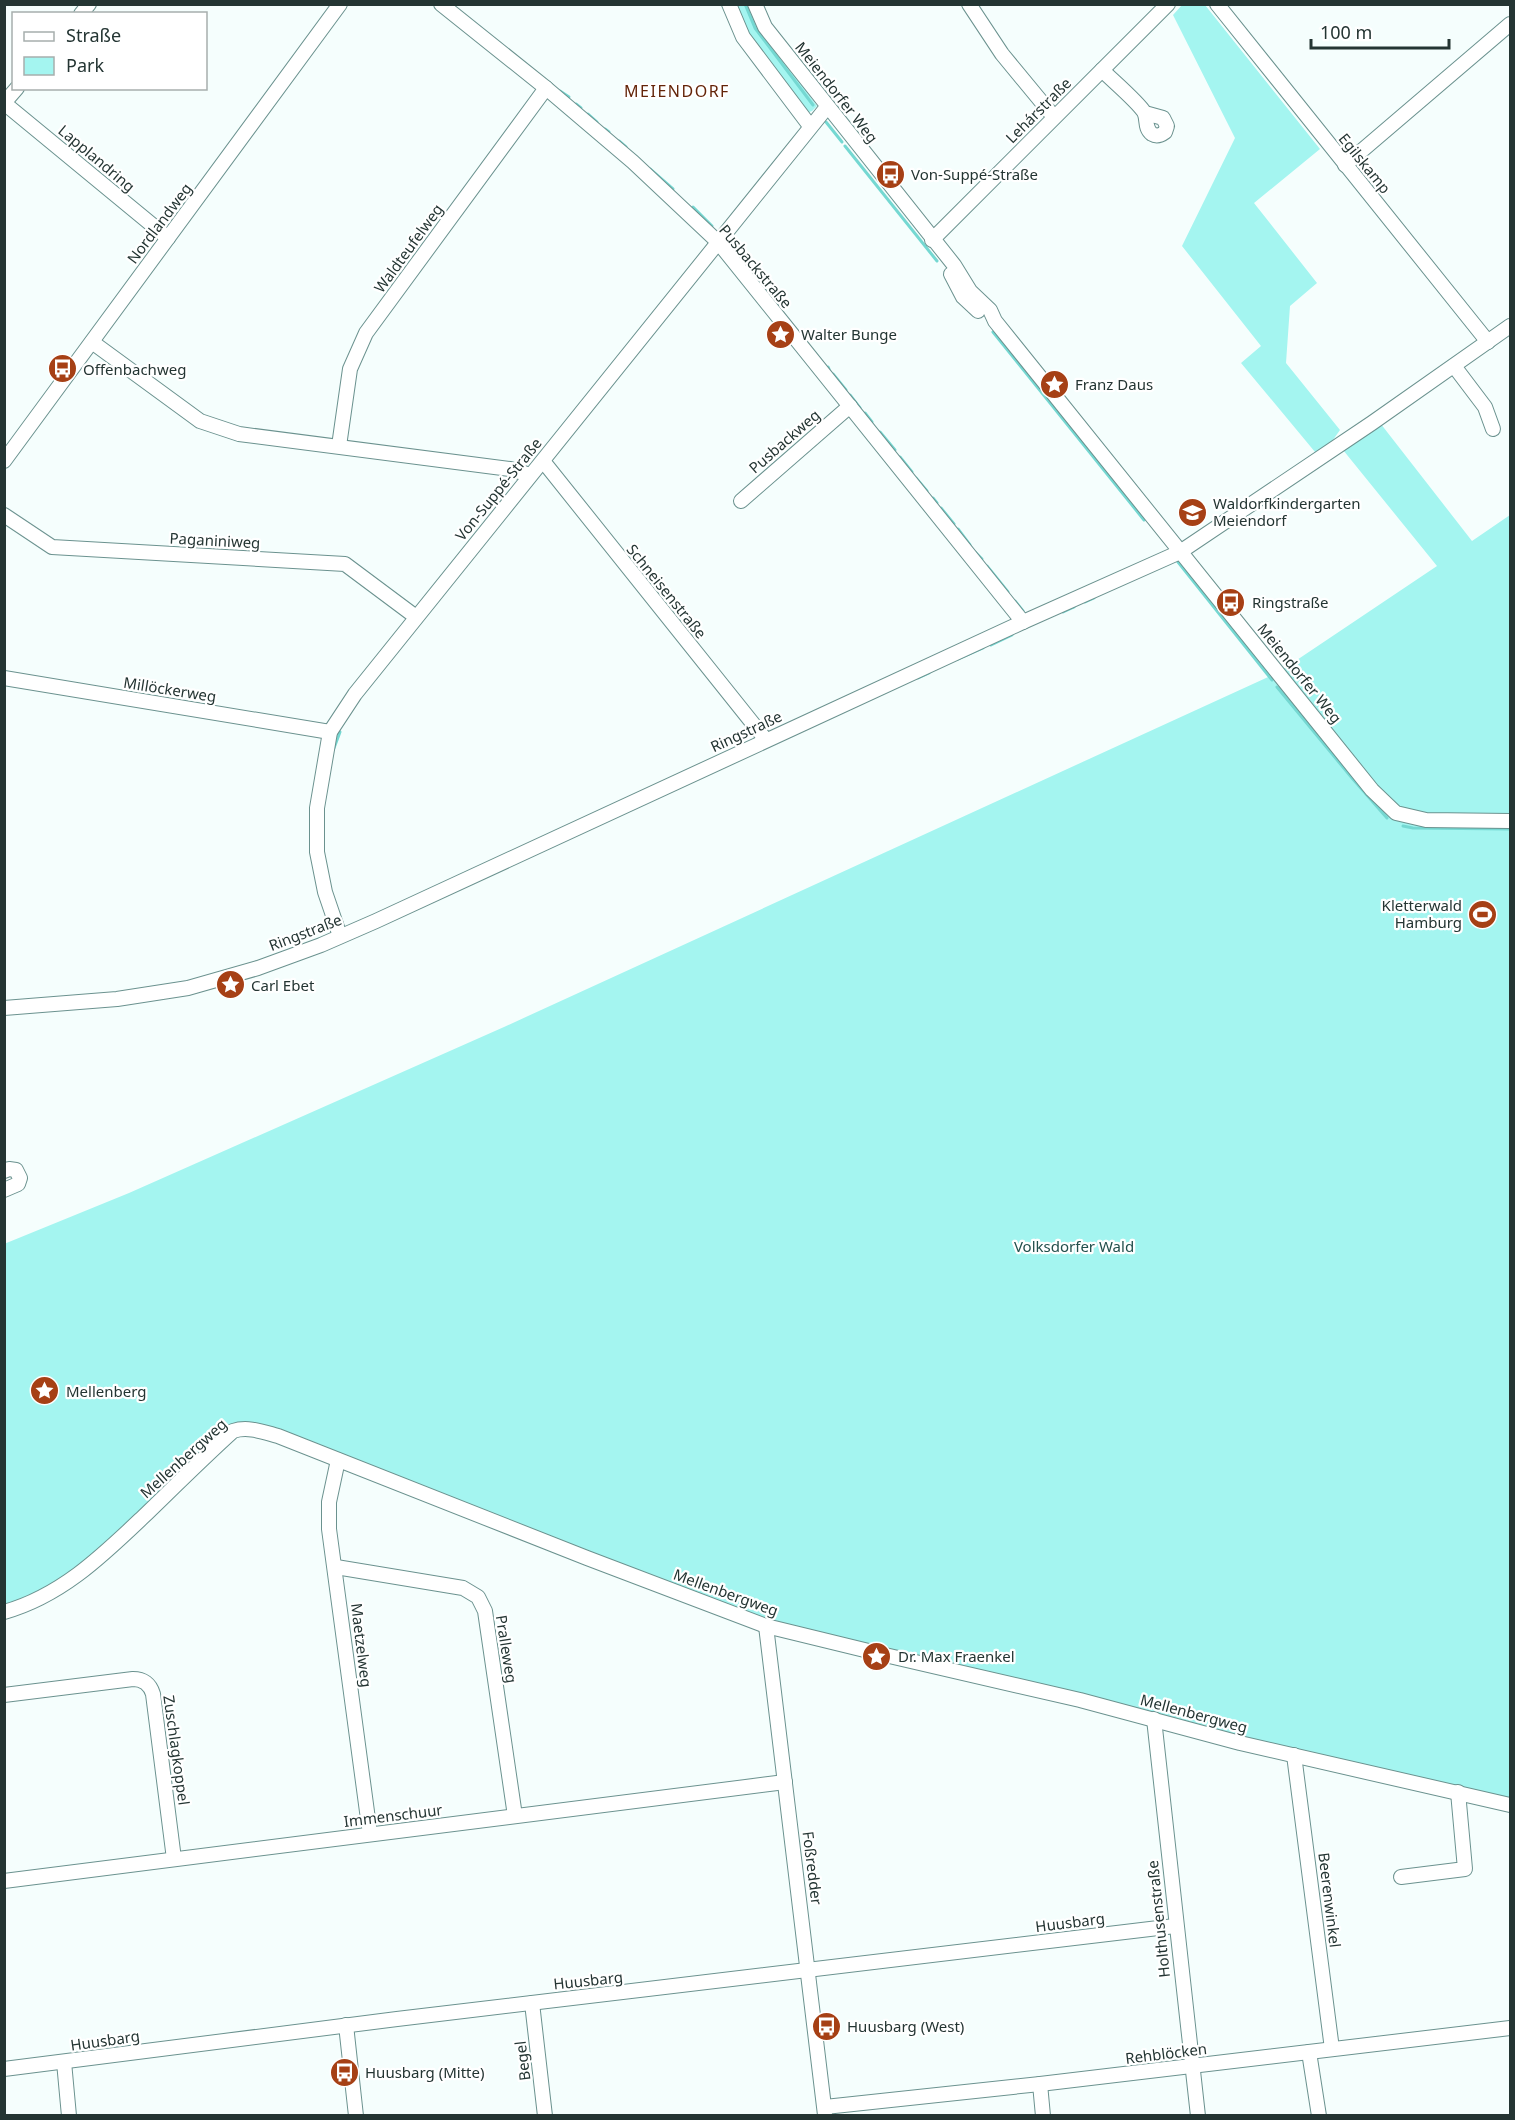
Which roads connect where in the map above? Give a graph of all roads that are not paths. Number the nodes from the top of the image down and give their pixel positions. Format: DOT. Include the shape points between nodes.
graph roads {
  1 [pos="340,4"];
  2 [pos="441,4"];
  3 [pos="729,4"];
  4 [pos="755,4"];
  5 [pos="969,4"];
  6 [pos="1168,4"];
  7 [pos="1217,4"];
  8 [pos="1510,24"];
  9 [pos="1102,70"];
  10 [pos="546,88"];
  11 [pos="15,90"];
  12 [pos="827,107"];
  13 [pos="1145,113"];
  14 [pos="1054,117"];
  15 [pos="810,126"];
  16 [pos="1345,165"];
  17 [pos="168,238"];
  18 [pos="932,240"];
  19 [pos="717,242"];
  20 [pos="1510,326"];
  21 [pos="92,342"];
  22 [pos="1488,342"];
  23 [pos="1454,366"];
  24 [pos="850,406"];
  25 [pos="1493,429"];
  26 [pos="339,446"];
  27 [pos="4,461"];
  28 [pos="543,461"];
  29 [pos="530,475"];
  30 [pos="741,501"];
  31 [pos="4,515"];
  32 [pos="1180,552"];
  33 [pos="416,618"];
  34 [pos="1023,622"];
  35 [pos="4,678"];
  36 [pos="330,732"];
  37 [pos="765,740"];
  38 [pos="1510,820"];
  39 [pos="340,936"];
  40 [pos="4,1008"];
  41 [pos="4,1171"];
  42 [pos="4,1190"];
  43 [pos="338,1460"];
  44 [pos="336,1567"];
  45 [pos="4,1612"];
  46 [pos="766,1626"];
  47 [pos="4,1695"];
  48 [pos="1154,1719"];
  49 [pos="1294,1755"];
  50 [pos="785,1782"];
  51 [pos="1458,1792"];
  52 [pos="1510,1805"];
  53 [pos="515,1816"];
  54 [pos="370,1834"];
  55 [pos="174,1859"];
  56 [pos="1401,1877"];
  57 [pos="4,1881"];
  58 [pos="1175,1926"];
  59 [pos="809,1971"];
  60 [pos="532,2003"];
  61 [pos="345,2025"];
  62 [pos="1510,2028"];
  63 [pos="1332,2049"];
  64 [pos="1309,2052"];
  65 [pos="64,2062"];
  66 [pos="1192,2066"];
  67 [pos="4,2069"];
  68 [pos="1040,2085"];
  69 [pos="825,2111"];
  70 [pos="69,2115"];
  71 [pos="356,2115"];
  72 [pos="545,2115"];
  73 [pos="1043,2115"];
  74 [pos="1198,2115"];
  75 [pos="1318,2115"];
  1 -- 17 [label="street, Nordlandweg"];
  2 -- 10 [label="street, Pusbackstraße"];
  3 -- 15 [label="street" via="743,37"];
  4 -- 12 [label="street, Meiendorfer Weg" via="765,27"];
  5 -- 14 [label="street" via="1002,54"];
  6 -- 9 [label="street, Lehárstraße"];
  7 -- 16 [label="street, Egilskamp"];
  8 -- 16 [label="street"];
  9 -- 13 [label="street"];
  9 -- 14 [label="street, Lehárstraße"];
  10 -- 19 [label="street, Pusbackstraße" via="636,164"];
  10 -- 26 [label="street, Waldteufelweg" via="366,333 350,369"];
  11 -- 17 [label="street, Lapplandring" via="4,103"];
  12 -- 15 [label="street, Von-Suppé-Straße"];
  12 -- 18 [label="street, Meiendorfer Weg"];
  14 -- 18 [label="street, Lehárstraße"];
  15 -- 19 [label="street, Von-Suppé-Straße"];
  16 -- 22 [label="street, Egilskamp"];
  17 -- 21 [label="street, Nordlandweg"];
  18 -- 32 [label="street, Meiendorfer Weg" via="943,252 963,297 995,321 1035,368"];
  19 -- 24 [label="street, Pusbackstraße"];
  19 -- 28 [label="street, Von-Suppé-Straße"];
  20 -- 22 [label="street, Ringstraße"];
  21 -- 26 [label="street" via="200,421 239,434"];
  21 -- 27 [label="street, Nordlandweg"];
  22 -- 23 [label="street, Ringstraße"];
  23 -- 25 [label="street" via="1485,407"];
  23 -- 32 [label="street, Ringstraße"];
  24 -- 30 [label="street, Pusbackweg"];
  24 -- 34 [label="street, Pusbackstraße"];
  26 -- 29 [label="street"];
  28 -- 29 [label="street, Von-Suppé-Straße"];
  28 -- 37 [label="street, Schneisenstraße"];
  29 -- 33 [label="street, Von-Suppé-Straße"];
  31 -- 33 [label="street, Paganiniweg" via="52,547 345,564"];
  32 -- 34 [label="street, Ringstraße"];
  32 -- 38 [label="street, Meiendorfer Weg" via="1372,790 1396,813 1426,820"];
  33 -- 36 [label="street, Von-Suppé-Straße"];
  34 -- 37 [label="street, Ringstraße"];
  35 -- 36 [label="street, Millöckerweg"];
  36 -- 39 [label="street, Von-Suppé-Straße" via="316,808 317,852"];
  37 -- 39 [label="street, Ringstraße"];
  39 -- 40 [label="street, Ringstraße" via="258,968 188,988 117,999"];
  41 -- 42 [label="street" via="16,1170 20,1178 18,1184"];
  43 -- 44 [label="street, Maetzelweg" via="329,1502"];
  43 -- 45 [label="street, Mellenbergweg" via="278,1436 250,1429 232,1431 100,1558 60,1588"];
  43 -- 46 [label="street, Mellenbergweg"];
  44 -- 53 [label="street, Pralleweg" via="463,1588 478,1597 485,1611"];
  44 -- 54 [label="street, Maetzelweg"];
  46 -- 48 [label="street, Mellenbergweg"];
  46 -- 50 [label="street, Foßredder"];
  47 -- 55 [label="street, Zuschlagkoppel" via="133,1679 148,1684 153,1694"];
  48 -- 49 [label="street, Mellenbergweg"];
  48 -- 58 [label="street, Holthusenstraße"];
  49 -- 51 [label="street, Mellenbergweg"];
  49 -- 63 [label="street, Beerenwinkel"];
  50 -- 53 [label="street, Immenschuur"];
  50 -- 59 [label="street, Foßredder"];
  51 -- 52 [label="street, Mellenbergweg"];
  51 -- 56 [label="street" via="1465,1869"];
  53 -- 54 [label="street, Immenschuur"];
  54 -- 55 [label="street, Immenschuur"];
  55 -- 57 [label="street, Immenschuur"];
  58 -- 59 [label="street, Huusbarg"];
  58 -- 66 [label="street, Holthusenstraße"];
  59 -- 60 [label="street, Huusbarg"];
  59 -- 69 [label="street, Foßredder"];
  60 -- 61 [label="street, Huusbarg"];
  60 -- 72 [label="street, Begel"];
  61 -- 65 [label="street, Huusbarg"];
  61 -- 71 [label="street"];
  62 -- 63 [label="street, Rehblöcken"];
  63 -- 64 [label="street, Rehblöcken"];
  64 -- 66 [label="street, Rehblöcken"];
  64 -- 75 [label="street"];
  65 -- 67 [label="street, Huusbarg"];
  65 -- 70 [label="street"];
  66 -- 68 [label="street, Rehblöcken"];
  66 -- 74 [label="street, Holthusenstraße"];
  68 -- 69 [label="street, Rehblöcken"];
  68 -- 73 [label="street"];
}
